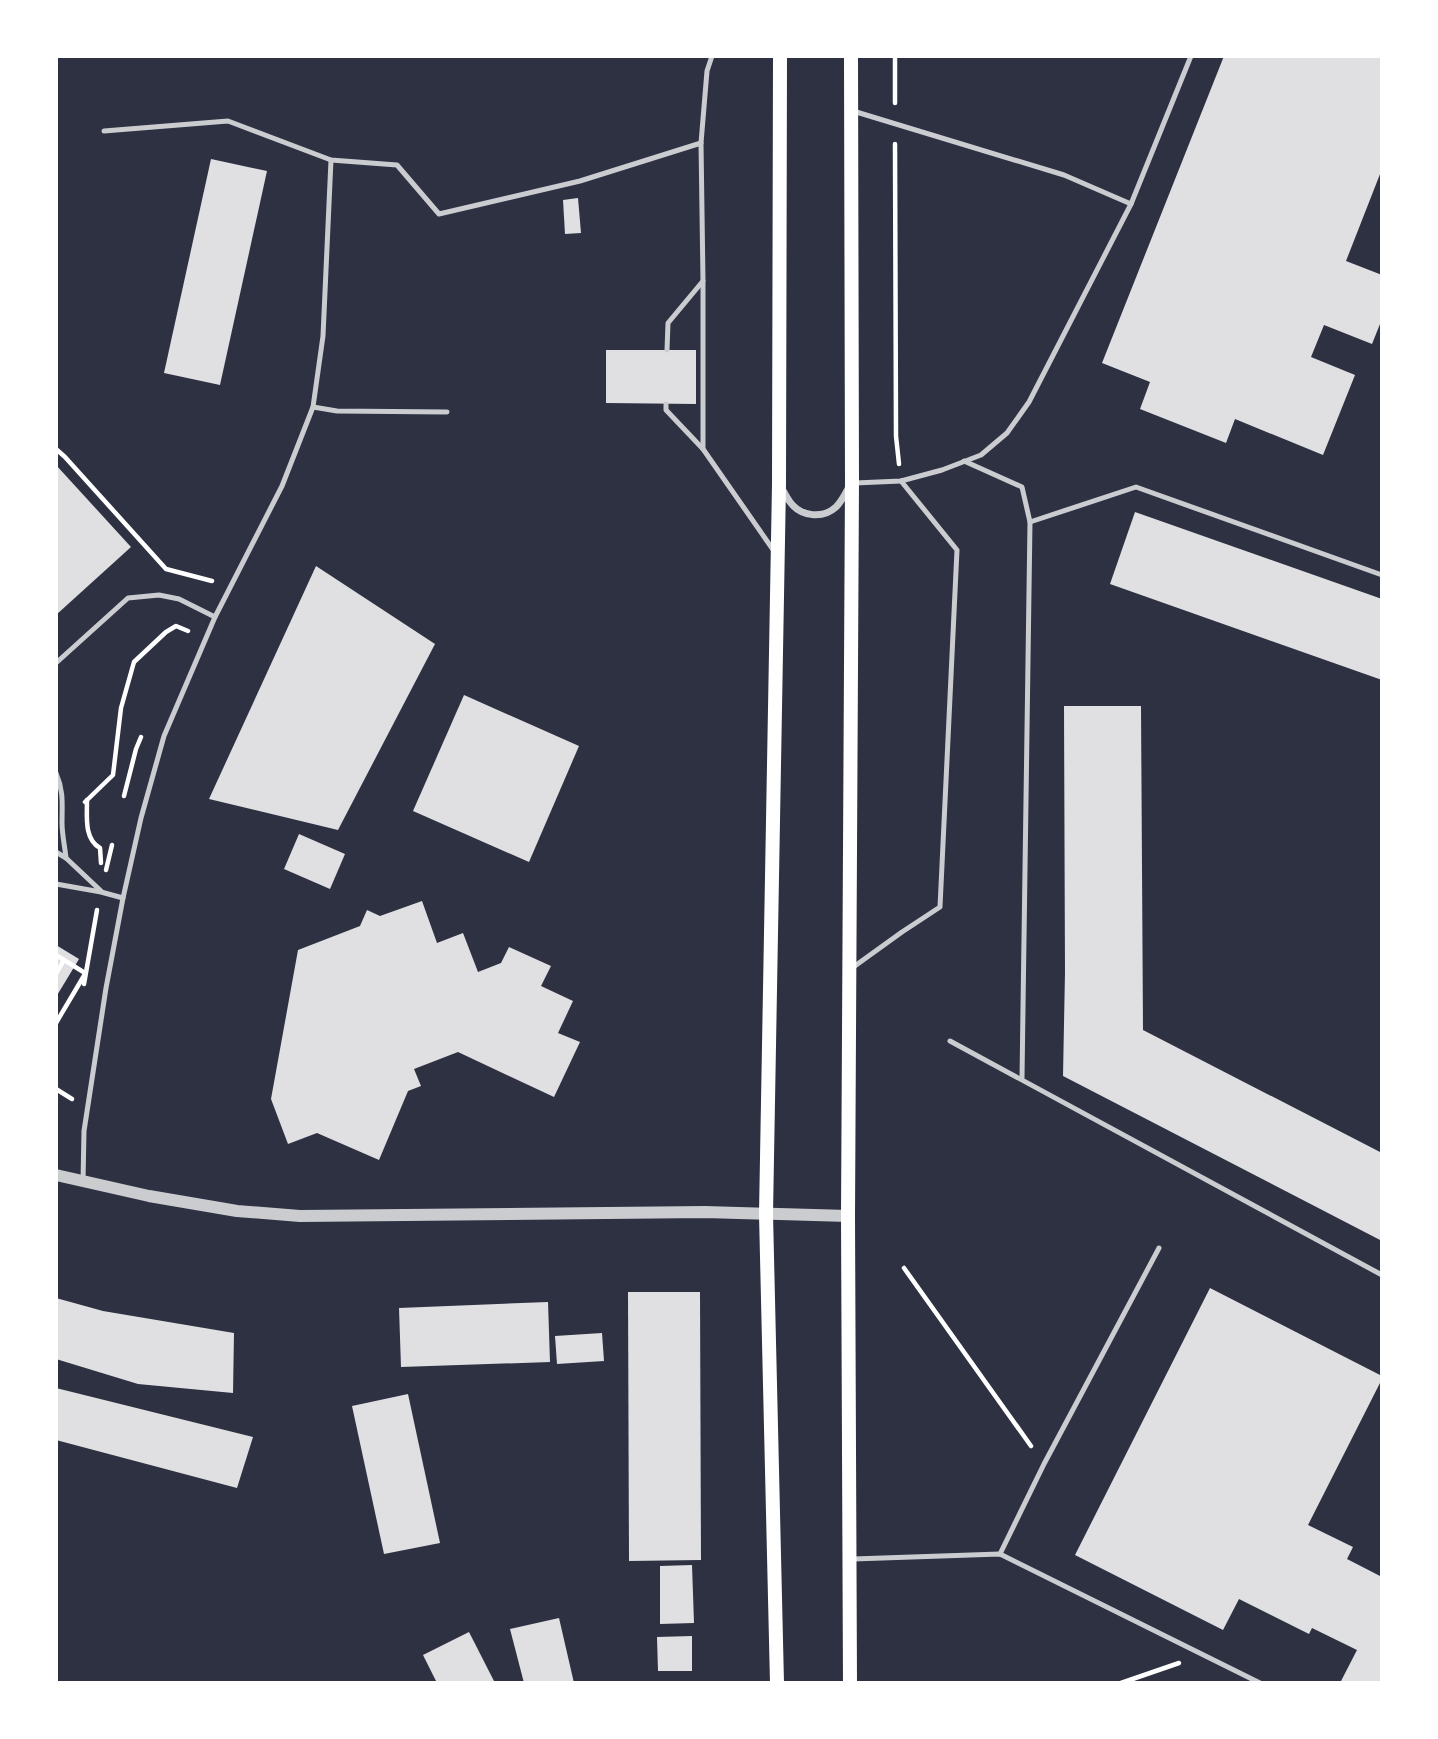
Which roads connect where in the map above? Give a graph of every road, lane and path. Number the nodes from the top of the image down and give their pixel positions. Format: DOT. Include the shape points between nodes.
graph roads {
  1 [pos="712,56"];
  2 [pos="780,56"];
  3 [pos="851,56"];
  4 [pos="895,56"];
  5 [pos="1191,56"];
  6 [pos="851,110"];
  7 [pos="895,124"];
  8 [pos="104,131"];
  9 [pos="701,143"];
  10 [pos="331,160"];
  11 [pos="1131,204"];
  12 [pos="703,281"];
  13 [pos="667,350"];
  14 [pos="666,404"];
  15 [pos="313,407"];
  16 [pos="447,412"];
  17 [pos="56,449"];
  18 [pos="703,449"];
  19 [pos="964,461"];
  20 [pos="901,481"];
  21 [pos="852,483"];
  22 [pos="779,484"];
  23 [pos="1030,522"];
  24 [pos="778,557"];
  25 [pos="1382,575"];
  26 [pos="230,586"];
  27 [pos="215,617"];
  28 [pos="189,631"];
  29 [pos="56,663"];
  30 [pos="56,773"];
  31 [pos="86,800"];
  32 [pos="59,823"];
  33 [pos="100,848"];
  34 [pos="56,852"];
  35 [pos="66,858"];
  36 [pos="56,884"];
  37 [pos="101,892"];
  38 [pos="122,898"];
  39 [pos="56,955"];
  40 [pos="64,960"];
  41 [pos="849,970"];
  42 [pos="56,974"];
  43 [pos="56,1023"];
  44 [pos="950,1041"];
  45 [pos="1022,1078"];
  46 [pos="56,1089"];
  47 [pos="76,1101"];
  48 [pos="56,1175"];
  49 [pos="83,1182"];
  50 [pos="766,1214"];
  51 [pos="848,1216"];
  52 [pos="1159,1248"];
  53 [pos="904,1268"];
  54 [pos="1382,1275"];
  55 [pos="1044,1464"];
  56 [pos="1000,1554"];
  57 [pos="849,1559"];
  58 [pos="1203,1655"];
  59 [pos="777,1683"];
  60 [pos="850,1683"];
  61 [pos="1121,1683"];
  62 [pos="1259,1683"];
  1 -- 9 [label="lane"];
  2 -- 22 [label="main road"];
  3 -- 6 [label="main road"];
  4 -- 7 [label="path"];
  5 -- 11 [label="lane"];
  6 -- 7 [label="lane"];
  6 -- 21 [label="main road"];
  7 -- 11 [label="lane" via="1064,175"];
  7 -- 20 [label="path" via="896,436"];
  8 -- 10 [label="lane" via="228,121"];
  9 -- 10 [label="lane" via="580,181 439,214 397,164"];
  9 -- 12 [label="lane"];
  10 -- 15 [label="lane" via="323,336"];
  11 -- 19 [label="lane" via="1029,402 1007,433 981,455"];
  12 -- 13 [label="lane" via="668,323"];
  12 -- 18 [label="lane"];
  14 -- 18 [label="lane" via="666,410"];
  15 -- 16 [label="lane"];
  15 -- 26 [label="lane" via="282,486"];
  17 -- 26 [label="path" via="166,569"];
  18 -- 24 [label="lane"];
  19 -- 20 [label="lane"];
  19 -- 23 [label="lane" via="1023,487"];
  20 -- 21 [label="lane"];
  20 -- 41 [label="lane" via="957,550 940,907"];
  21 -- 22 [label="street" via="835,508 814,515 791,505"];
  21 -- 41 [label="main road"];
  22 -- 24 [label="main road"];
  23 -- 25 [label="lane" via="1136,487"];
  23 -- 45 [label="lane"];
  24 -- 50 [label="main road"];
  26 -- 27 [label="lane"];
  27 -- 29 [label="lane" via="179,598 128,598"];
  27 -- 38 [label="lane" via="164,736"];
  28 -- 31 [label="path" via="176,626 134,662 121,708 113,775"];
  30 -- 32 [label="lane" via="64,802"];
  31 -- 32 [label="path"];
  31 -- 33 [label="path" via="88,834"];
  32 -- 35 [label="lane"];
  34 -- 35 [label="lane"];
  35 -- 37 [label="lane"];
  36 -- 37 [label="lane"];
  37 -- 38 [label="lane"];
  38 -- 49 [label="lane" via="84,1131"];
  39 -- 40 [label="path"];
  40 -- 42 [label="path"];
  40 -- 43 [label="path" via="85,973"];
  41 -- 51 [label="main road"];
  44 -- 45 [label="lane"];
  45 -- 54 [label="lane"];
  46 -- 47 [label="path"];
  48 -- 49 [label="street"];
  49 -- 50 [label="street" via="237,1211 300,1216"];
  50 -- 51 [label="street"];
  50 -- 59 [label="main road"];
  51 -- 57 [label="main road"];
  52 -- 55 [label="lane"];
  53 -- 55 [label="path"];
  55 -- 56 [label="lane"];
  56 -- 57 [label="lane"];
  56 -- 58 [label="lane"];
  57 -- 60 [label="main road"];
  58 -- 61 [label="path"];
  58 -- 62 [label="lane"];
}
